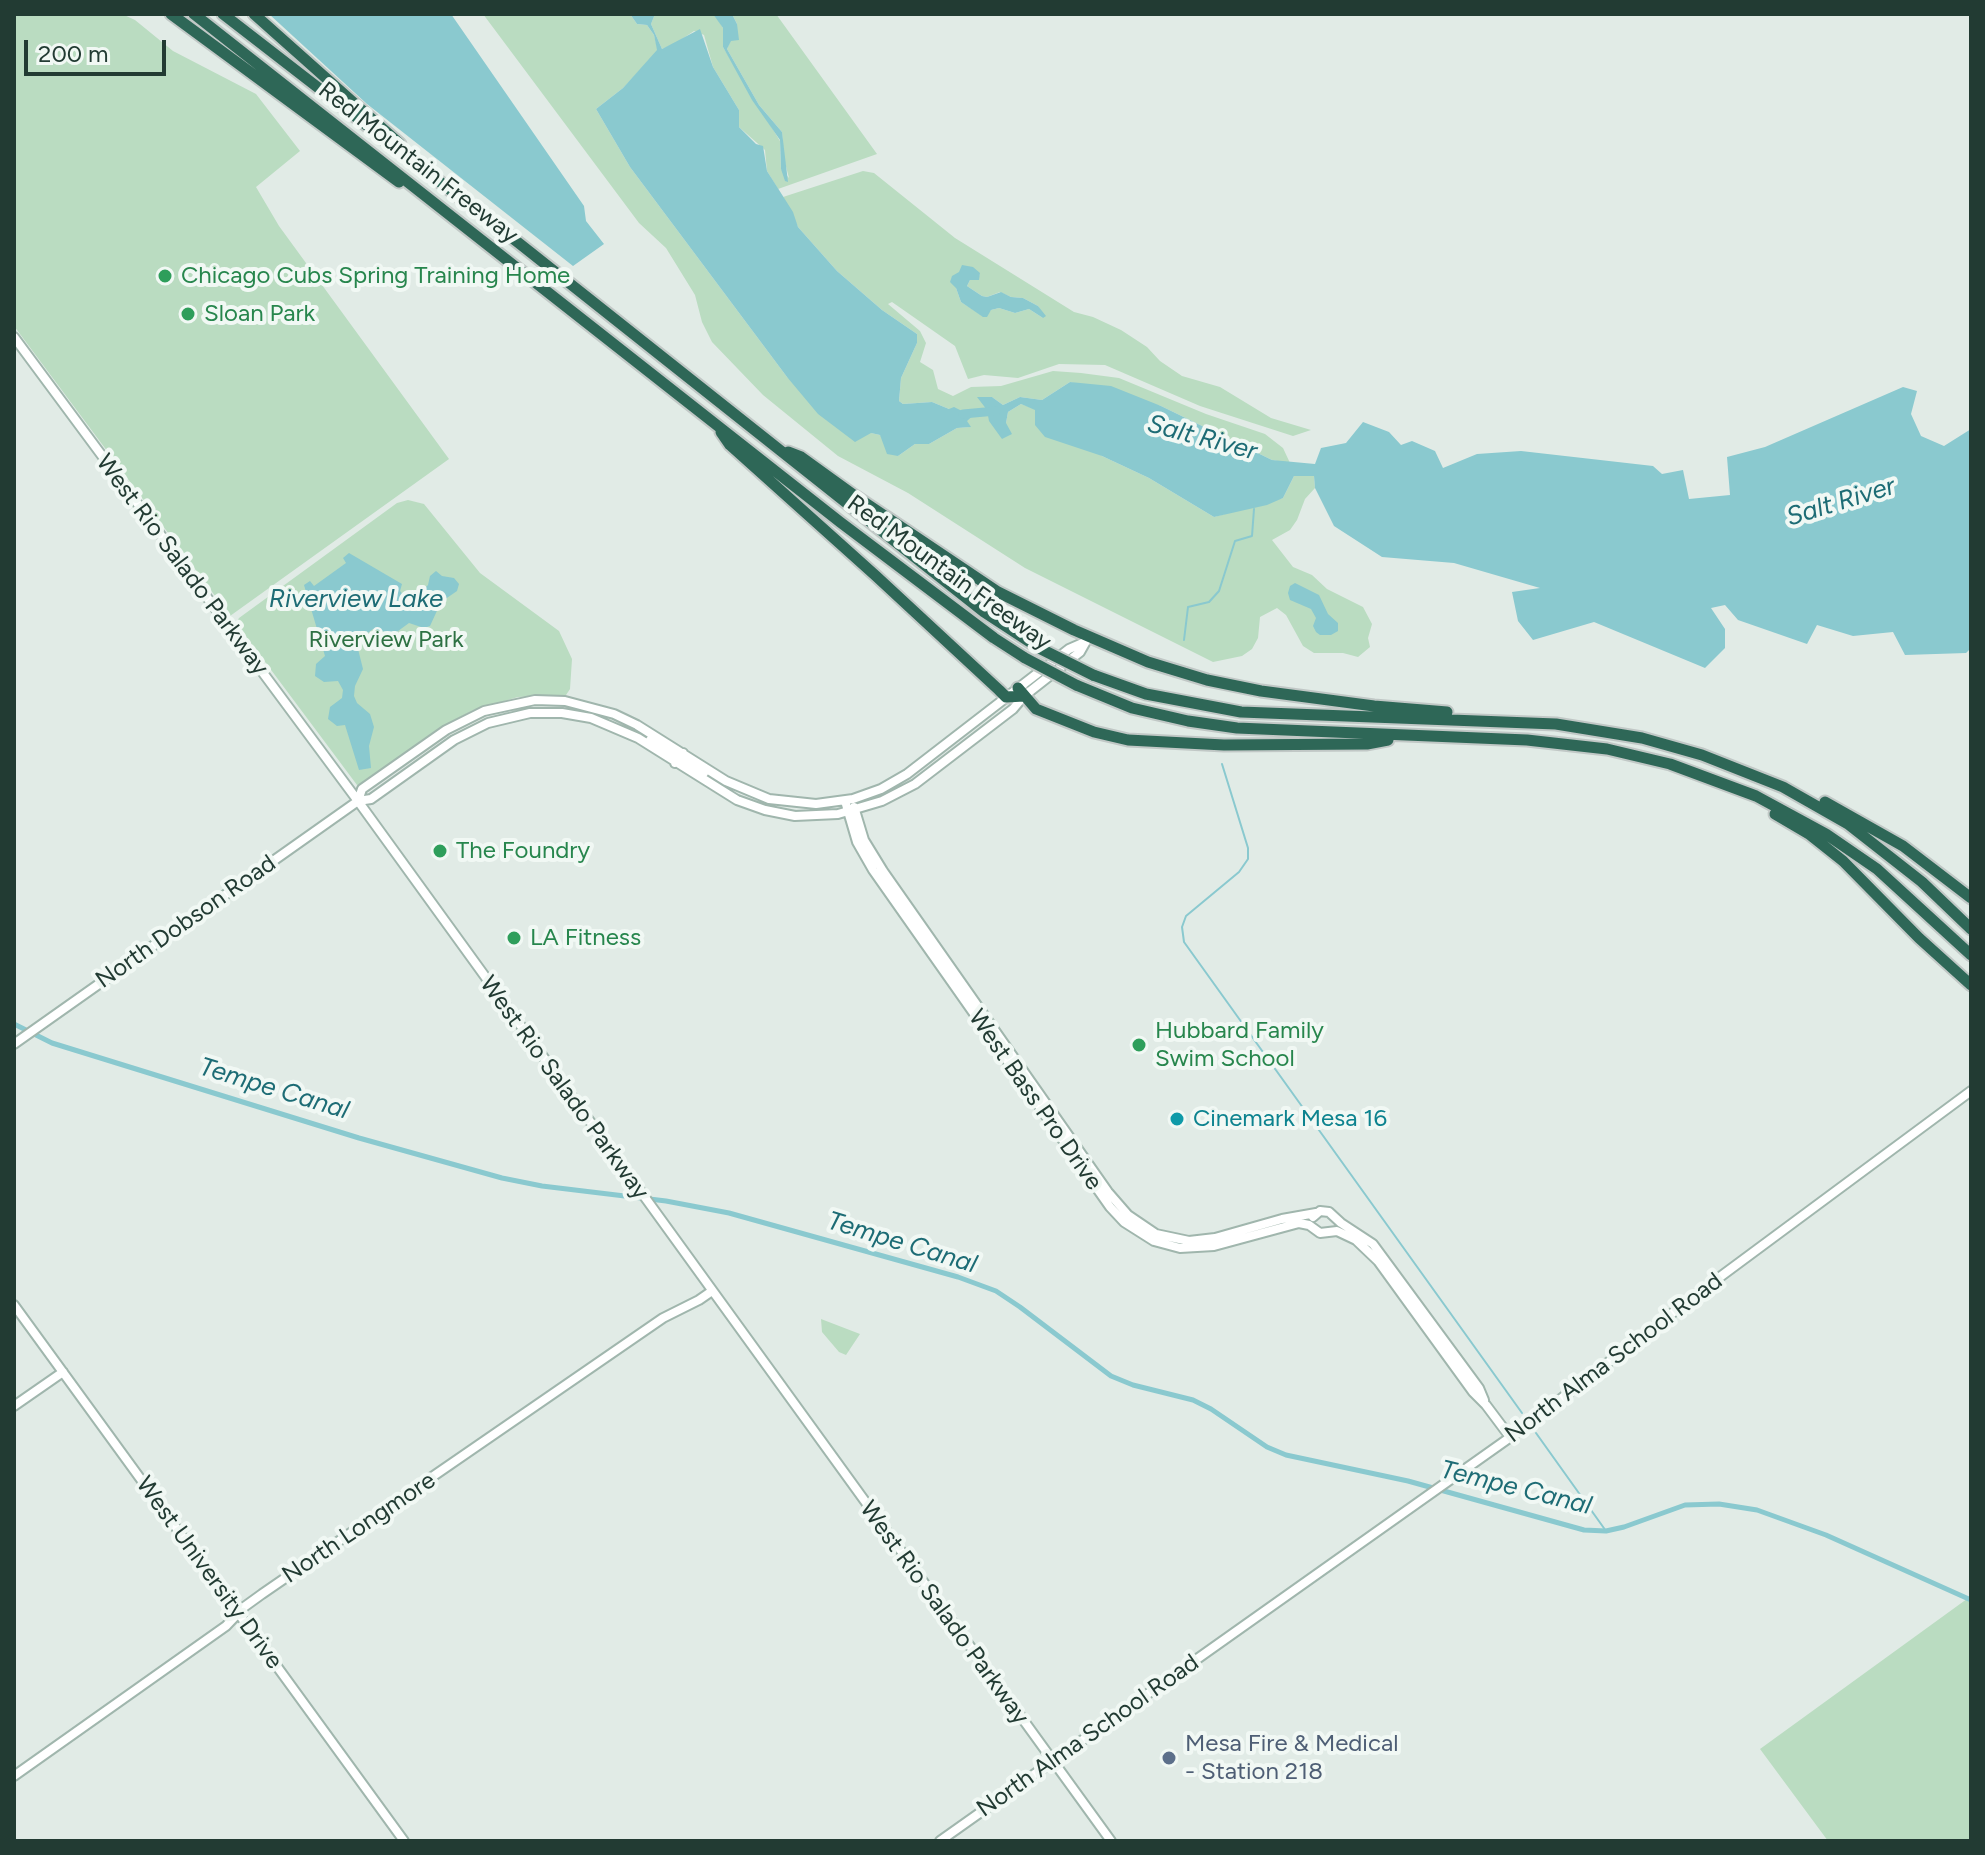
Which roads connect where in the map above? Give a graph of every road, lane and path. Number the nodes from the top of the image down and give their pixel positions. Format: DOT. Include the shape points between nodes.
graph roads {
  1 [pos="168,14"];
  2 [pos="194,14"];
  3 [pos="223,14"];
  4 [pos="254,14"];
  5 [pos="411,186"];
  6 [pos="520,244"];
  7 [pos="14,337"];
  8 [pos="17,348"];
  9 [pos="716,425"];
  10 [pos="780,449"];
  11 [pos="1087,639"];
  12 [pos="1021,692"];
  13 [pos="1006,697"];
  14 [pos="1500,721"];
  15 [pos="1408,736"];
  16 [pos="638,738"];
  17 [pos="683,753"];
  18 [pos="675,763"];
  19 [pos="726,781"];
  20 [pos="358,801"];
  21 [pos="850,806"];
  22 [pos="1847,818"];
  23 [pos="1817,834"];
  24 [pos="1971,898"];
  25 [pos="1971,929"];
  26 [pos="1971,955"];
  27 [pos="1971,985"];
  28 [pos="16,1043"];
  29 [pos="1971,1091"];
  30 [pos="1316,1213"];
  31 [pos="1334,1218"];
  32 [pos="1313,1227"];
  33 [pos="1331,1231"];
  34 [pos="712,1291"];
  35 [pos="14,1305"];
  36 [pos="63,1372"];
  37 [pos="1486,1405"];
  38 [pos="14,1406"];
  39 [pos="1510,1437"];
  40 [pos="239,1613"];
  41 [pos="1052,1762"];
  42 [pos="14,1776"];
  43 [pos="404,1841"];
  44 [pos="940,1841"];
  45 [pos="1111,1841"];
  1 -- 5 [label="highway" via="395,181"];
  2 -- 5 [label="highway, Red Mountain Freeway"];
  3 -- 6 [label="highway, Red Mountain Freeway"];
  4 -- 6 [label="highway"];
  5 -- 9 [label="highway, Red Mountain Freeway"];
  6 -- 10 [label="highway, Red Mountain Freeway"];
  7 -- 8 [label="main road, West Rio Salado Parkway"];
  8 -- 20 [label="main road, West Rio Salado Parkway"];
  9 -- 13 [label="highway" via="730,445"];
  9 -- 15 [label="highway, Red Mountain Freeway, bridge" via="994,638 1076,685 1132,708 1188,721"];
  10 -- 11 [label="highway" via="801,457 987,586"];
  10 -- 14 [label="highway, Red Mountain Freeway, bridge" via="984,612 1093,675 1146,694 1241,712"];
  11 -- 12 [label="main road, North Dobson Road" via="1080,652"];
  11 -- 14 [label="highway" via="1176,671 1261,691"];
  12 -- 13 [label="highway"];
  12 -- 15 [label="highway" via="1036,709 1077,726 1143,742 1354,744"];
  12 -- 21 [label="main road, North Dobson Road" via="1013,709 915,784 889,798"];
  13 -- 21 [label="main road, North Dobson Road" via="910,772"];
  14 -- 22 [label="highway, Red Mountain Freeway" via="1642,738 1714,759"];
  15 -- 23 [label="highway, Red Mountain Freeway" via="1572,744 1637,755 1670,764"];
  16 -- 17 [label="main road" via="674,755"];
  16 -- 18 [label="main road, North Dobson Road"];
  16 -- 20 [label="main road, North Dobson Road" via="577,715 508,717 464,734 371,799"];
  17 -- 19 [label="main road, North Dobson Road"];
  17 -- 20 [label="main road, North Dobson Road" via="637,725 594,708 557,701 509,704 446,730 362,789"];
  18 -- 19 [label="main road" via="682,761 716,781"];
  18 -- 21 [label="main road, North Dobson Road" via="737,800 765,810 805,816"];
  19 -- 21 [label="main road, North Dobson Road" via="781,801"];
  20 -- 28 [label="main road, North Dobson Road"];
  20 -- 34 [label="main road, West Rio Salado Parkway"];
  21 -- 30 [label="main road, West Bass Pro Drive" via="883,871 1128,1215 1156,1234 1189,1241"];
  21 -- 32 [label="main road, West Bass Pro Drive" via="857,842 873,870 1124,1222 1154,1241 1192,1248 1294,1223"];
  22 -- 24 [label="highway" via="1903,846"];
  22 -- 25 [label="highway, Red Mountain Freeway"];
  23 -- 26 [label="highway" via="1877,869"];
  23 -- 27 [label="highway"];
  29 -- 39 [label="main road, North Alma School Road"];
  30 -- 31 [label="main road, West Bass Pro Drive" via="1326,1210"];
  30 -- 32 [label="main road"];
  31 -- 33 [label="main road"];
  31 -- 37 [label="main road, West Bass Pro Drive" via="1380,1251"];
  32 -- 33 [label="main road, West Bass Pro Drive"];
  33 -- 37 [label="main road, West Bass Pro Drive" via="1350,1236 1371,1252"];
  34 -- 40 [label="main road, North Longmore" via="545,1399"];
  34 -- 41 [label="main road, West Rio Salado Parkway"];
  35 -- 36 [label="main road, West University Drive"];
  36 -- 38 [label="main road"];
  36 -- 40 [label="main road, West University Drive"];
  37 -- 39 [label="main road, West Bass Pro Drive"];
  39 -- 41 [label="main road, North Alma School Road"];
  40 -- 42 [label="main road, North Longmore"];
  40 -- 43 [label="main road, West University Drive"];
  41 -- 44 [label="main road, North Alma School Road"];
  41 -- 45 [label="main road, West Rio Salado Parkway"];
}
